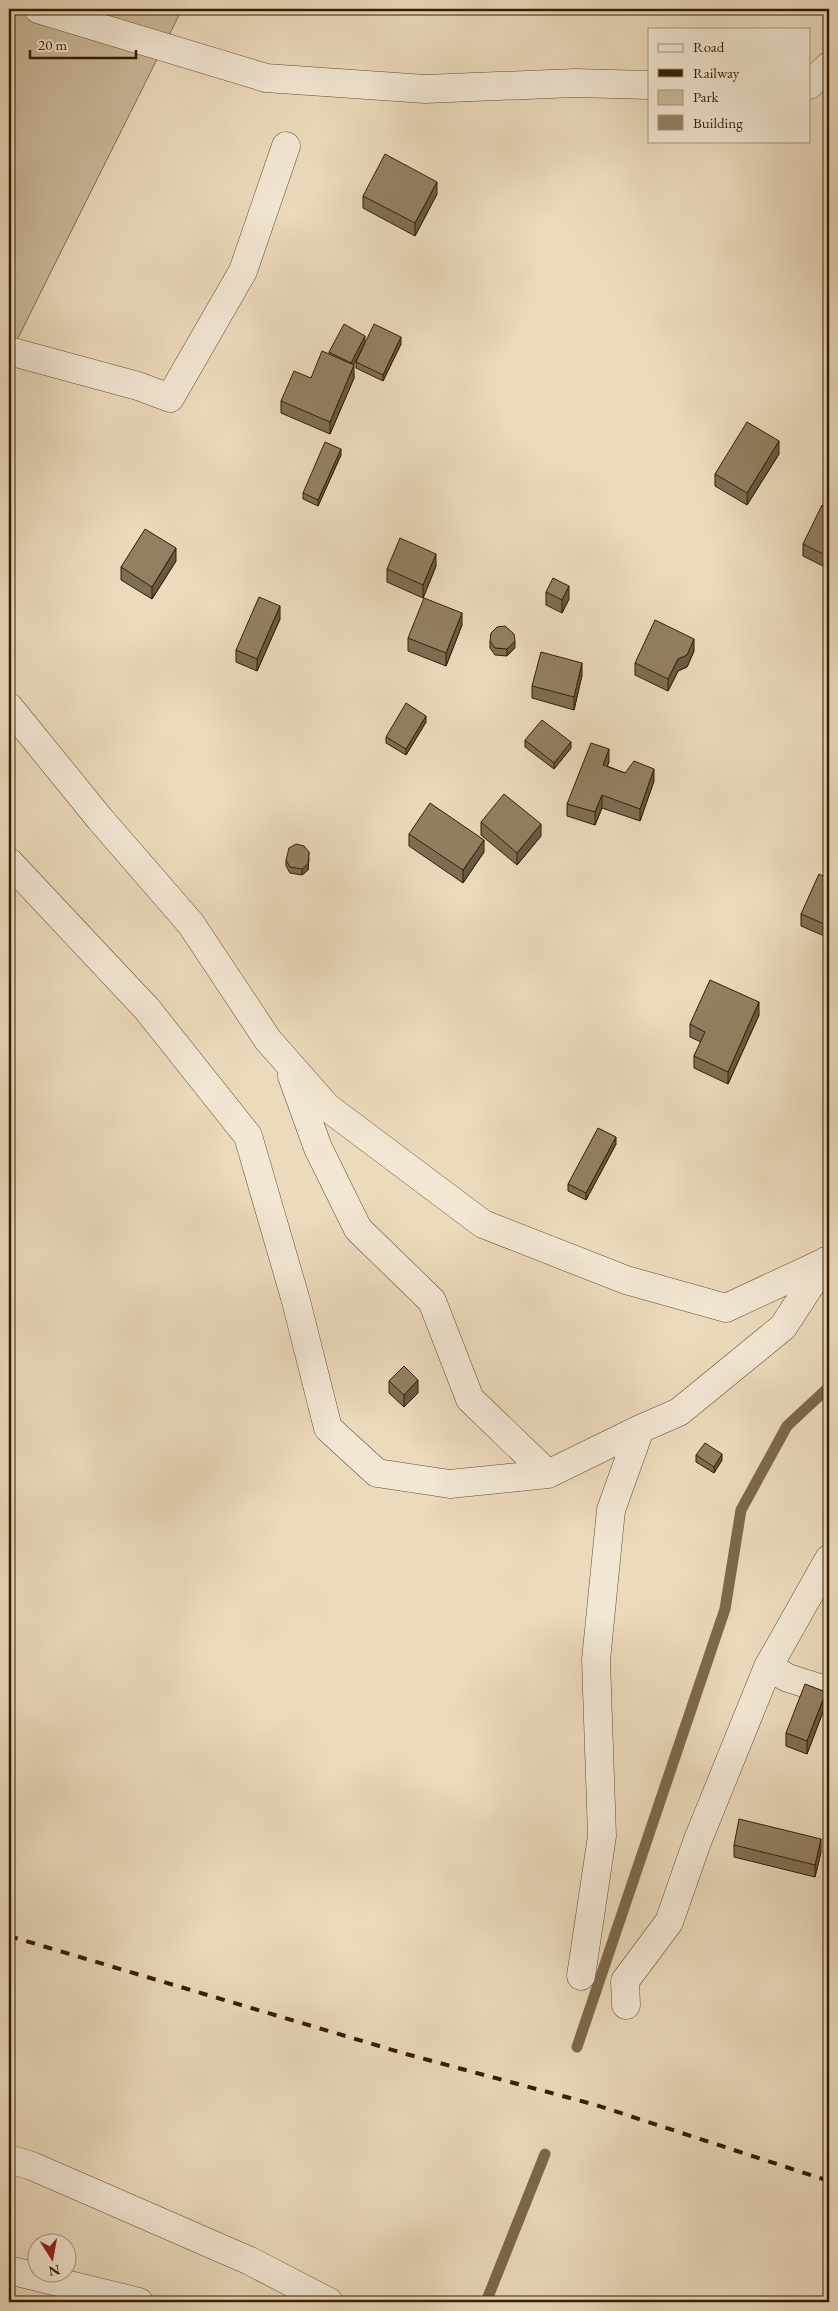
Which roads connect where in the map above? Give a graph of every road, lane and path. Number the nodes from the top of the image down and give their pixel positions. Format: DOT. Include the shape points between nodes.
graph roads {
  1 [pos="38,9"];
  2 [pos="829,66"];
  3 [pos="810,84"];
  4 [pos="648,85"];
  5 [pos="286,146"];
  6 [pos="9,351"];
  7 [pos="9,707"];
  8 [pos="9,862"];
  9 [pos="286,1060"];
  10 [pos="827,1259"];
  11 [pos="640,1428"];
  12 [pos="548,1474"];
  13 [pos="829,1559"];
  14 [pos="768,1667"];
  15 [pos="829,1691"];
  16 [pos="581,1976"];
  17 [pos="626,2005"];
  18 [pos="9,2159"];
  19 [pos="9,2270"];
  20 [pos="139,2302"];
  21 [pos="329,2302"];
  1 -- 4 [label="street" via="266,78 425,88 575,83"];
  2 -- 3 [label="street"];
  5 -- 6 [label="street" via="242,271 170,398 138,386"];
  7 -- 9 [label="street" via="191,924 268,1040"];
  8 -- 12 [label="street" via="147,1009 248,1136 296,1301 328,1428 377,1473 450,1484"];
  9 -- 10 [label="street" via="327,1107 483,1224 626,1280 726,1308"];
  9 -- 12 [label="street" via="318,1148 358,1229 432,1300 470,1399"];
  10 -- 11 [label="street" via="784,1327 679,1412"];
  11 -- 12 [label="street"];
  11 -- 16 [label="street" via="611,1510 596,1660 602,1836"];
  13 -- 14 [label="street"];
  14 -- 15 [label="street" via="788,1678"];
  14 -- 17 [label="street" via="669,1922 625,1981"];
  18 -- 21 [label="street" via="32,2166 250,2261"];
  19 -- 20 [label="street"];
}
